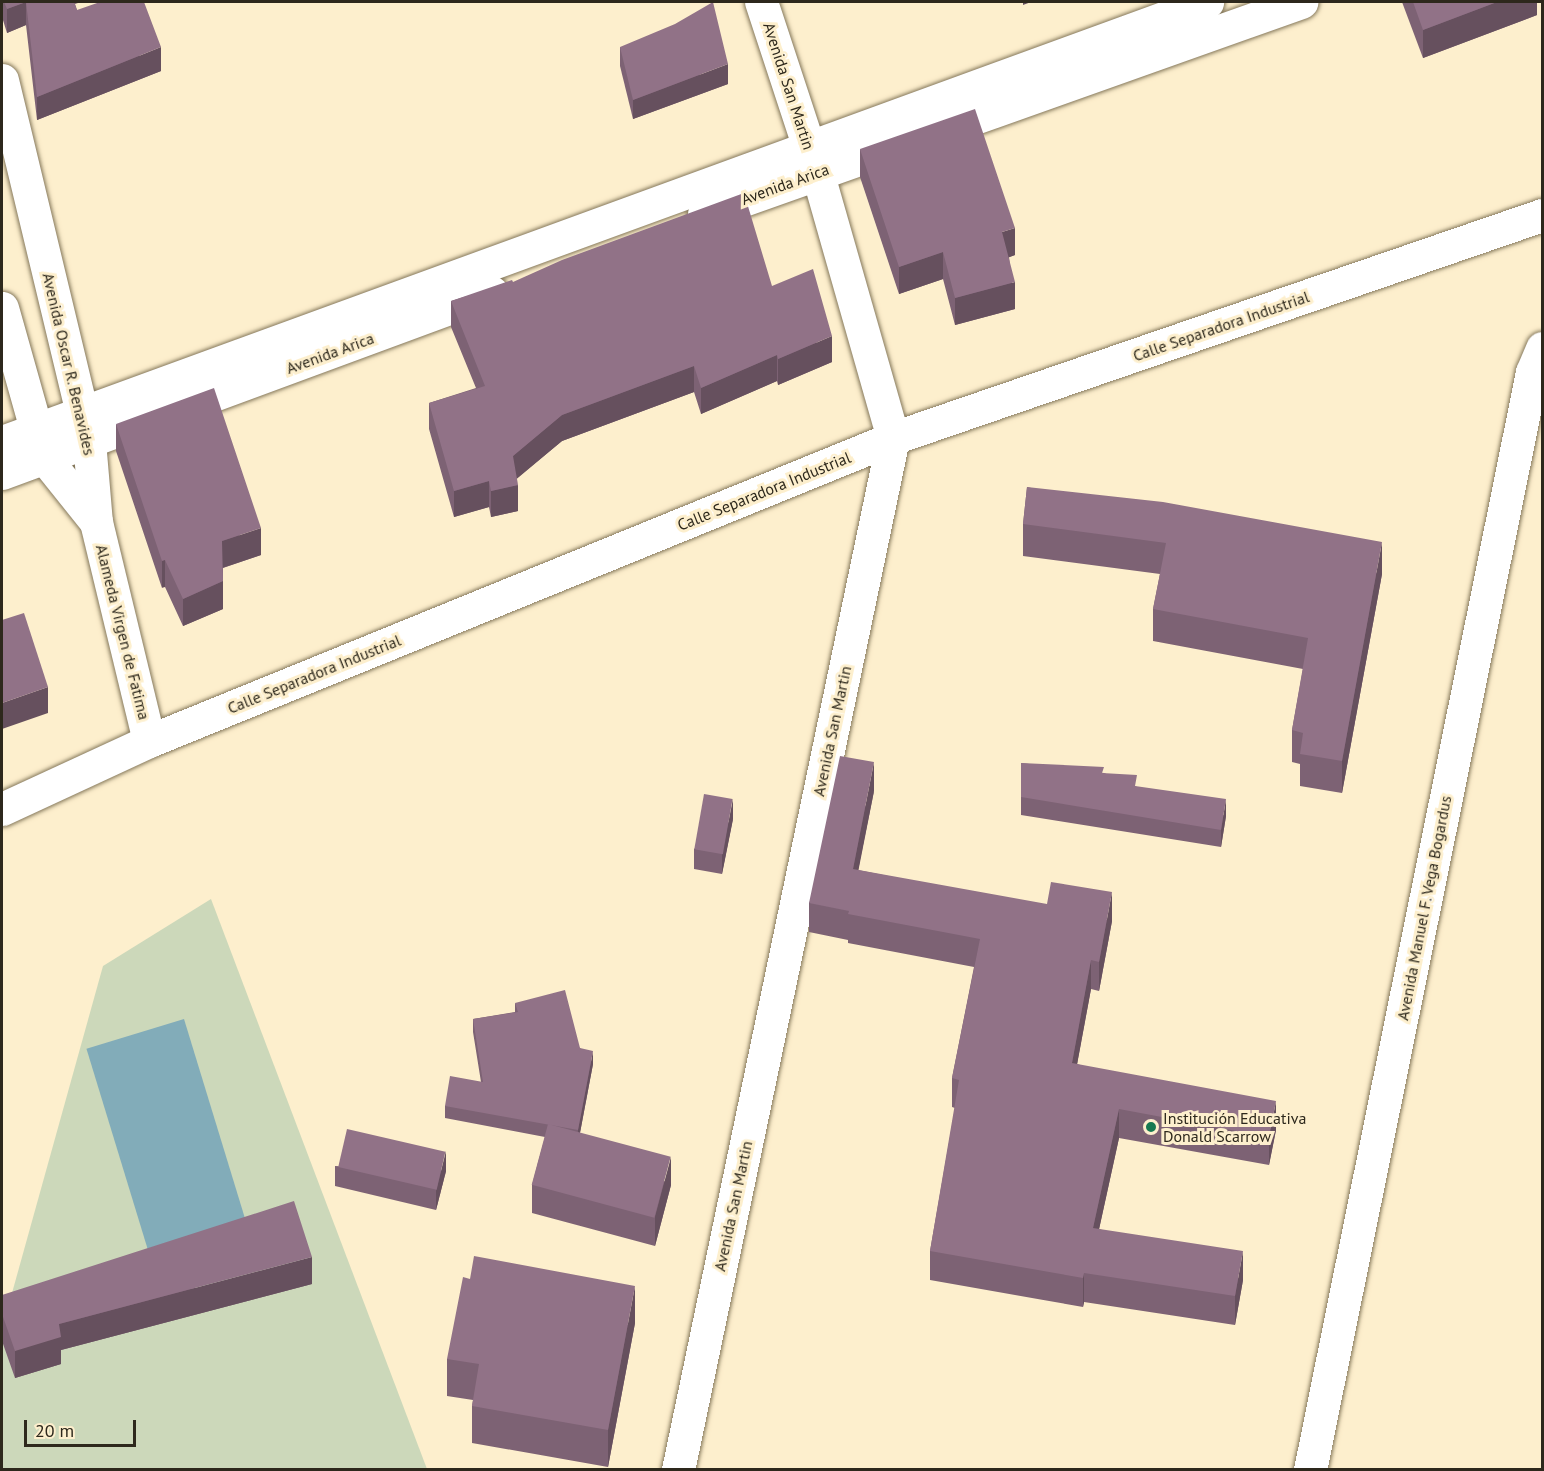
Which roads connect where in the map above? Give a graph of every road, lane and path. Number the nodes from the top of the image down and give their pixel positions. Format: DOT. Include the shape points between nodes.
graph roads {
  1 [pos="761,2"];
  2 [pos="1207,2"];
  3 [pos="1302,2"];
  4 [pos="2,80"];
  5 [pos="813,161"];
  6 [pos="1542,215"];
  7 [pos="2,308"];
  8 [pos="1542,348"];
  9 [pos="86,428"];
  10 [pos="893,438"];
  11 [pos="2,442"];
  12 [pos="39,443"];
  13 [pos="2,473"];
  14 [pos="96,522"];
  15 [pos="149,741"];
  16 [pos="2,809"];
  17 [pos="678,1470"];
  18 [pos="1310,1470"];
  1 -- 5 [label="street, Avenida San Martin"];
  2 -- 5 [label="street, Avenida Arica"];
  3 -- 5 [label="street, Avenida Arica"];
  4 -- 9 [label="street, Avenida Oscar R. Benavides"];
  5 -- 9 [label="street, Avenida Arica"];
  5 -- 10 [label="street, Avenida San Martin"];
  6 -- 10 [label="street, Calle Separadora Industrial"];
  7 -- 12 [label="street"];
  8 -- 18 [label="street, Avenida Manuel F. Vega Bogardus" via="1532,372"];
  9 -- 12 [label="street, Avenida Arica"];
  9 -- 14 [label="street, Avenida Oscar R. Benavides"];
  10 -- 15 [label="street, Calle Separadora Industrial"];
  10 -- 17 [label="street, Avenida San Martin"];
  11 -- 12 [label="street, Avenida Arica"];
  12 -- 13 [label="street, Avenida Arica"];
  12 -- 14 [label="street"];
  14 -- 15 [label="street, Alameda Virgen de Fatima"];
  15 -- 16 [label="street, Calle Separadora Industrial"];
}
